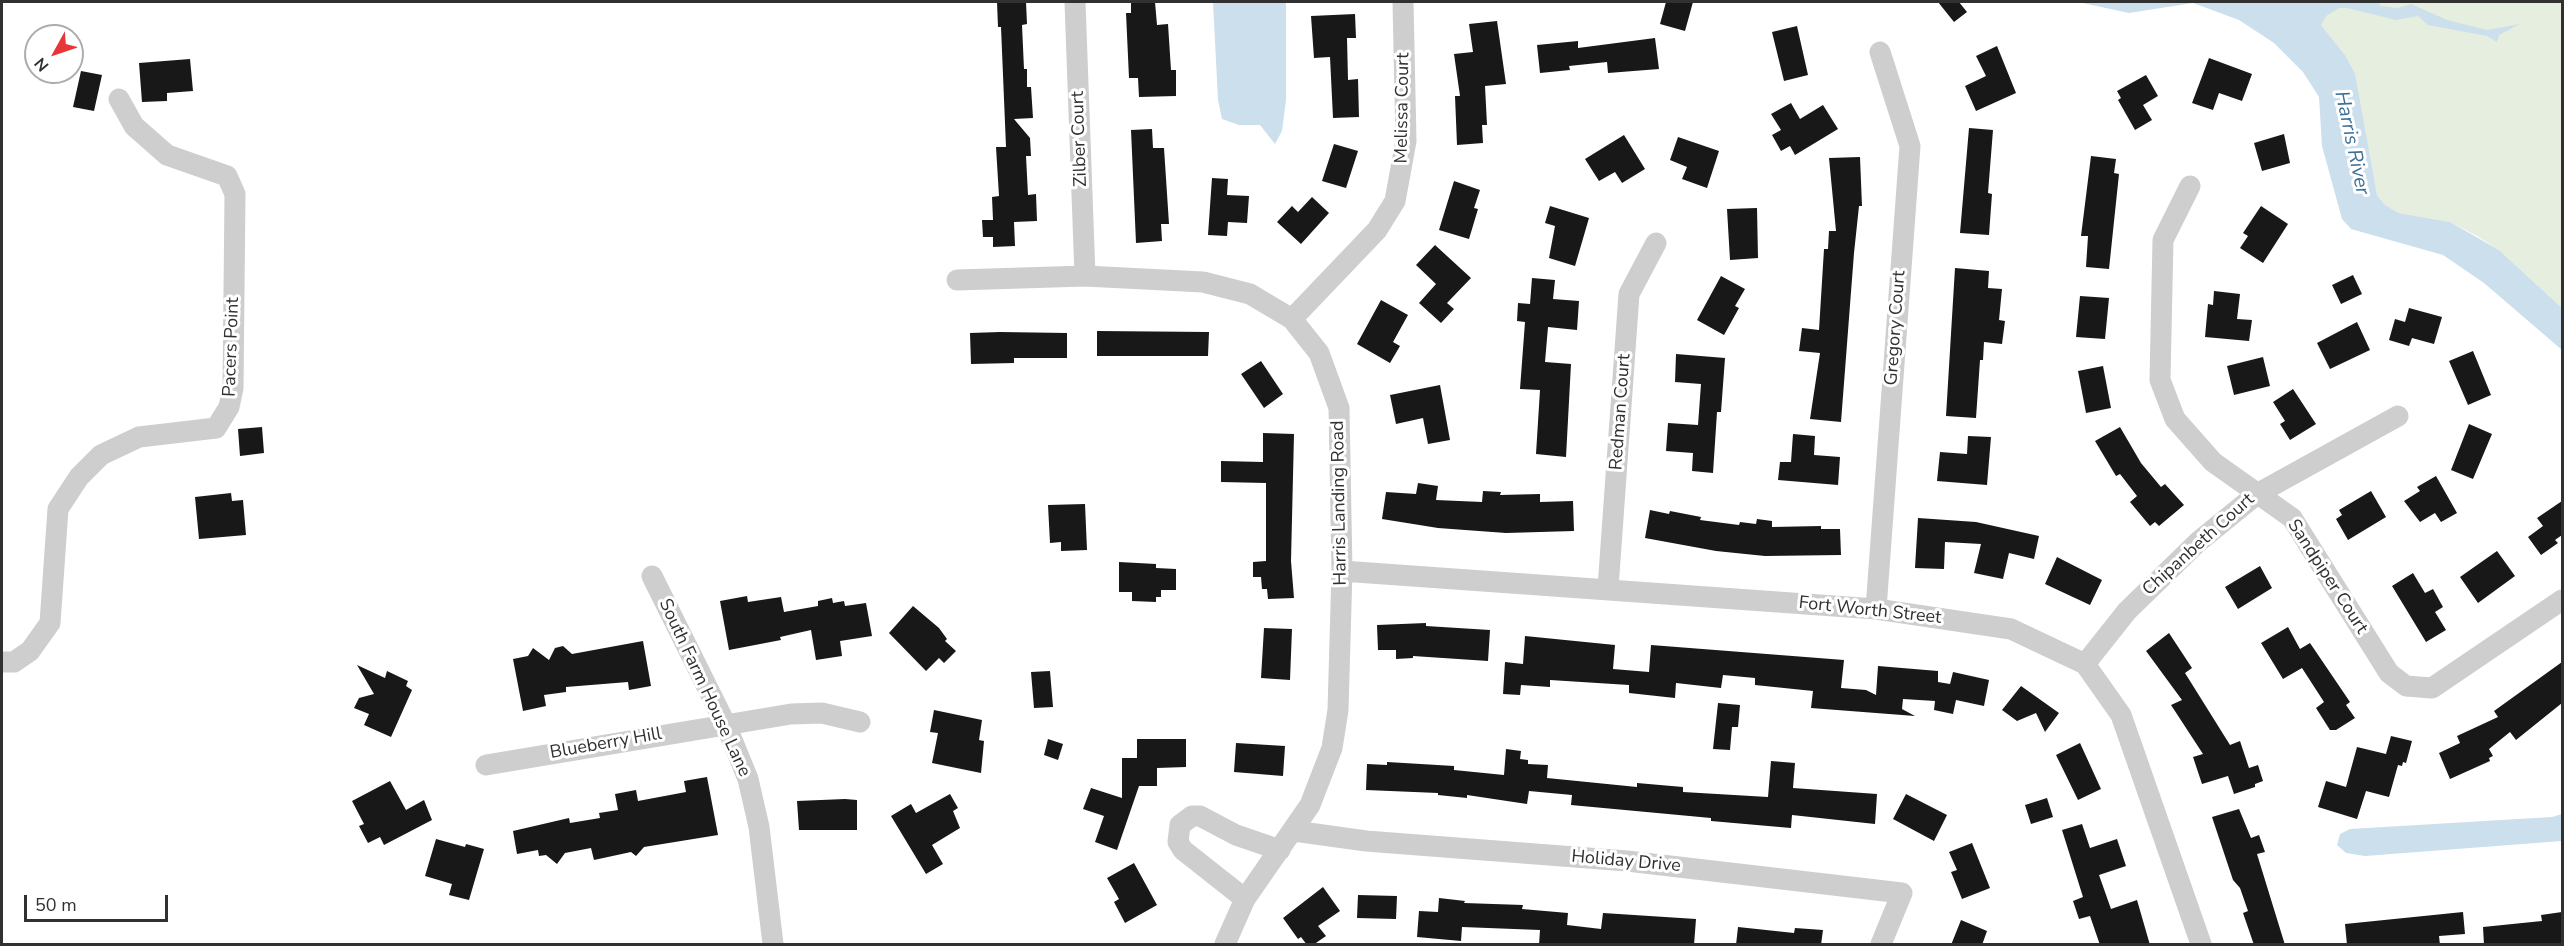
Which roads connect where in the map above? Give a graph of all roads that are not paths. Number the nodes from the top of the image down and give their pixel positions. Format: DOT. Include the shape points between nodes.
graph roads {
  1 [pos="1075,2"];
  2 [pos="1403,2"];
  3 [pos="1880,52"];
  4 [pos="119,99"];
  5 [pos="2190,186"];
  6 [pos="1656,243"];
  7 [pos="1084,276"];
  8 [pos="957,280"];
  9 [pos="1292,318"];
  10 [pos="2398,416"];
  11 [pos="2257,494"];
  12 [pos="1342,571"];
  13 [pos="652,576"];
  14 [pos="1608,588"];
  15 [pos="2562,600"];
  16 [pos="1876,609"];
  17 [pos="2,662"];
  18 [pos="2085,664"];
  19 [pos="860,722"];
  20 [pos="726,726"];
  21 [pos="486,765"];
  22 [pos="1294,831"];
  23 [pos="1280,850"];
  24 [pos="1245,899"];
  25 [pos="772,945"];
  26 [pos="1225,945"];
  27 [pos="1881,945"];
  28 [pos="2201,945"];
  1 -- 7 [label="street, Zilber Court"];
  2 -- 9 [label="street, Melissa Court" via="1406,141 1395,201 1377,230"];
  3 -- 16 [label="street, Gregory Court" via="1910,146"];
  4 -- 17 [label="street, Pacers Point" via="134,126 167,155 227,176 235,194 233,388 229,407 216,428 140,437 101,455 79,477 58,509 50,623 30,651 14,662"];
  5 -- 11 [label="street, Sandpiper Court" via="2163,240 2160,380 2175,419 2213,462"];
  6 -- 14 [label="street, Redman Court" via="1629,294"];
  7 -- 8 [label="street, Harris Landing Road"];
  7 -- 9 [label="street, Harris Landing Road" via="1203,282 1250,294"];
  9 -- 12 [label="street, Harris Landing Road" via="1319,353 1339,408"];
  10 -- 11 [label="street, Chipanbeth Court"];
  11 -- 15 [label="street, Sandpiper Court" via="2292,518 2389,673 2406,686 2432,688"];
  11 -- 18 [label="street, Chipanbeth Court" via="2198,542 2127,611"];
  12 -- 14 [label="street, Fort Worth Street"];
  12 -- 22 [label="street, Harris Landing Road" via="1338,710 1332,748 1322,778"];
  13 -- 20 [label="street, South Farm House Lane"];
  14 -- 16 [label="street, Fort Worth Street"];
  16 -- 18 [label="street, Fort Worth Street" via="2011,629"];
  18 -- 28 [label="street, Fort Worth Street" via="2121,716"];
  19 -- 20 [label="street, Blueberry Hill" via="822,713 791,714"];
  20 -- 21 [label="street, Blueberry Hill"];
  20 -- 25 [label="street, South Farm House Lane" via="748,779 759,827"];
  22 -- 23 [label="street, Harris Landing Road"];
  22 -- 27 [label="street, Holiday Drive" via="1366,841 1628,861 1902,893"];
  23 -- 24 [label="street, Harris Landing Road"];
  23 -- 24 [label="street" via="1236,835 1200,816 1192,816 1180,825 1178,842 1183,850"];
  24 -- 26 [label="street, Harris Landing Road"];
}
